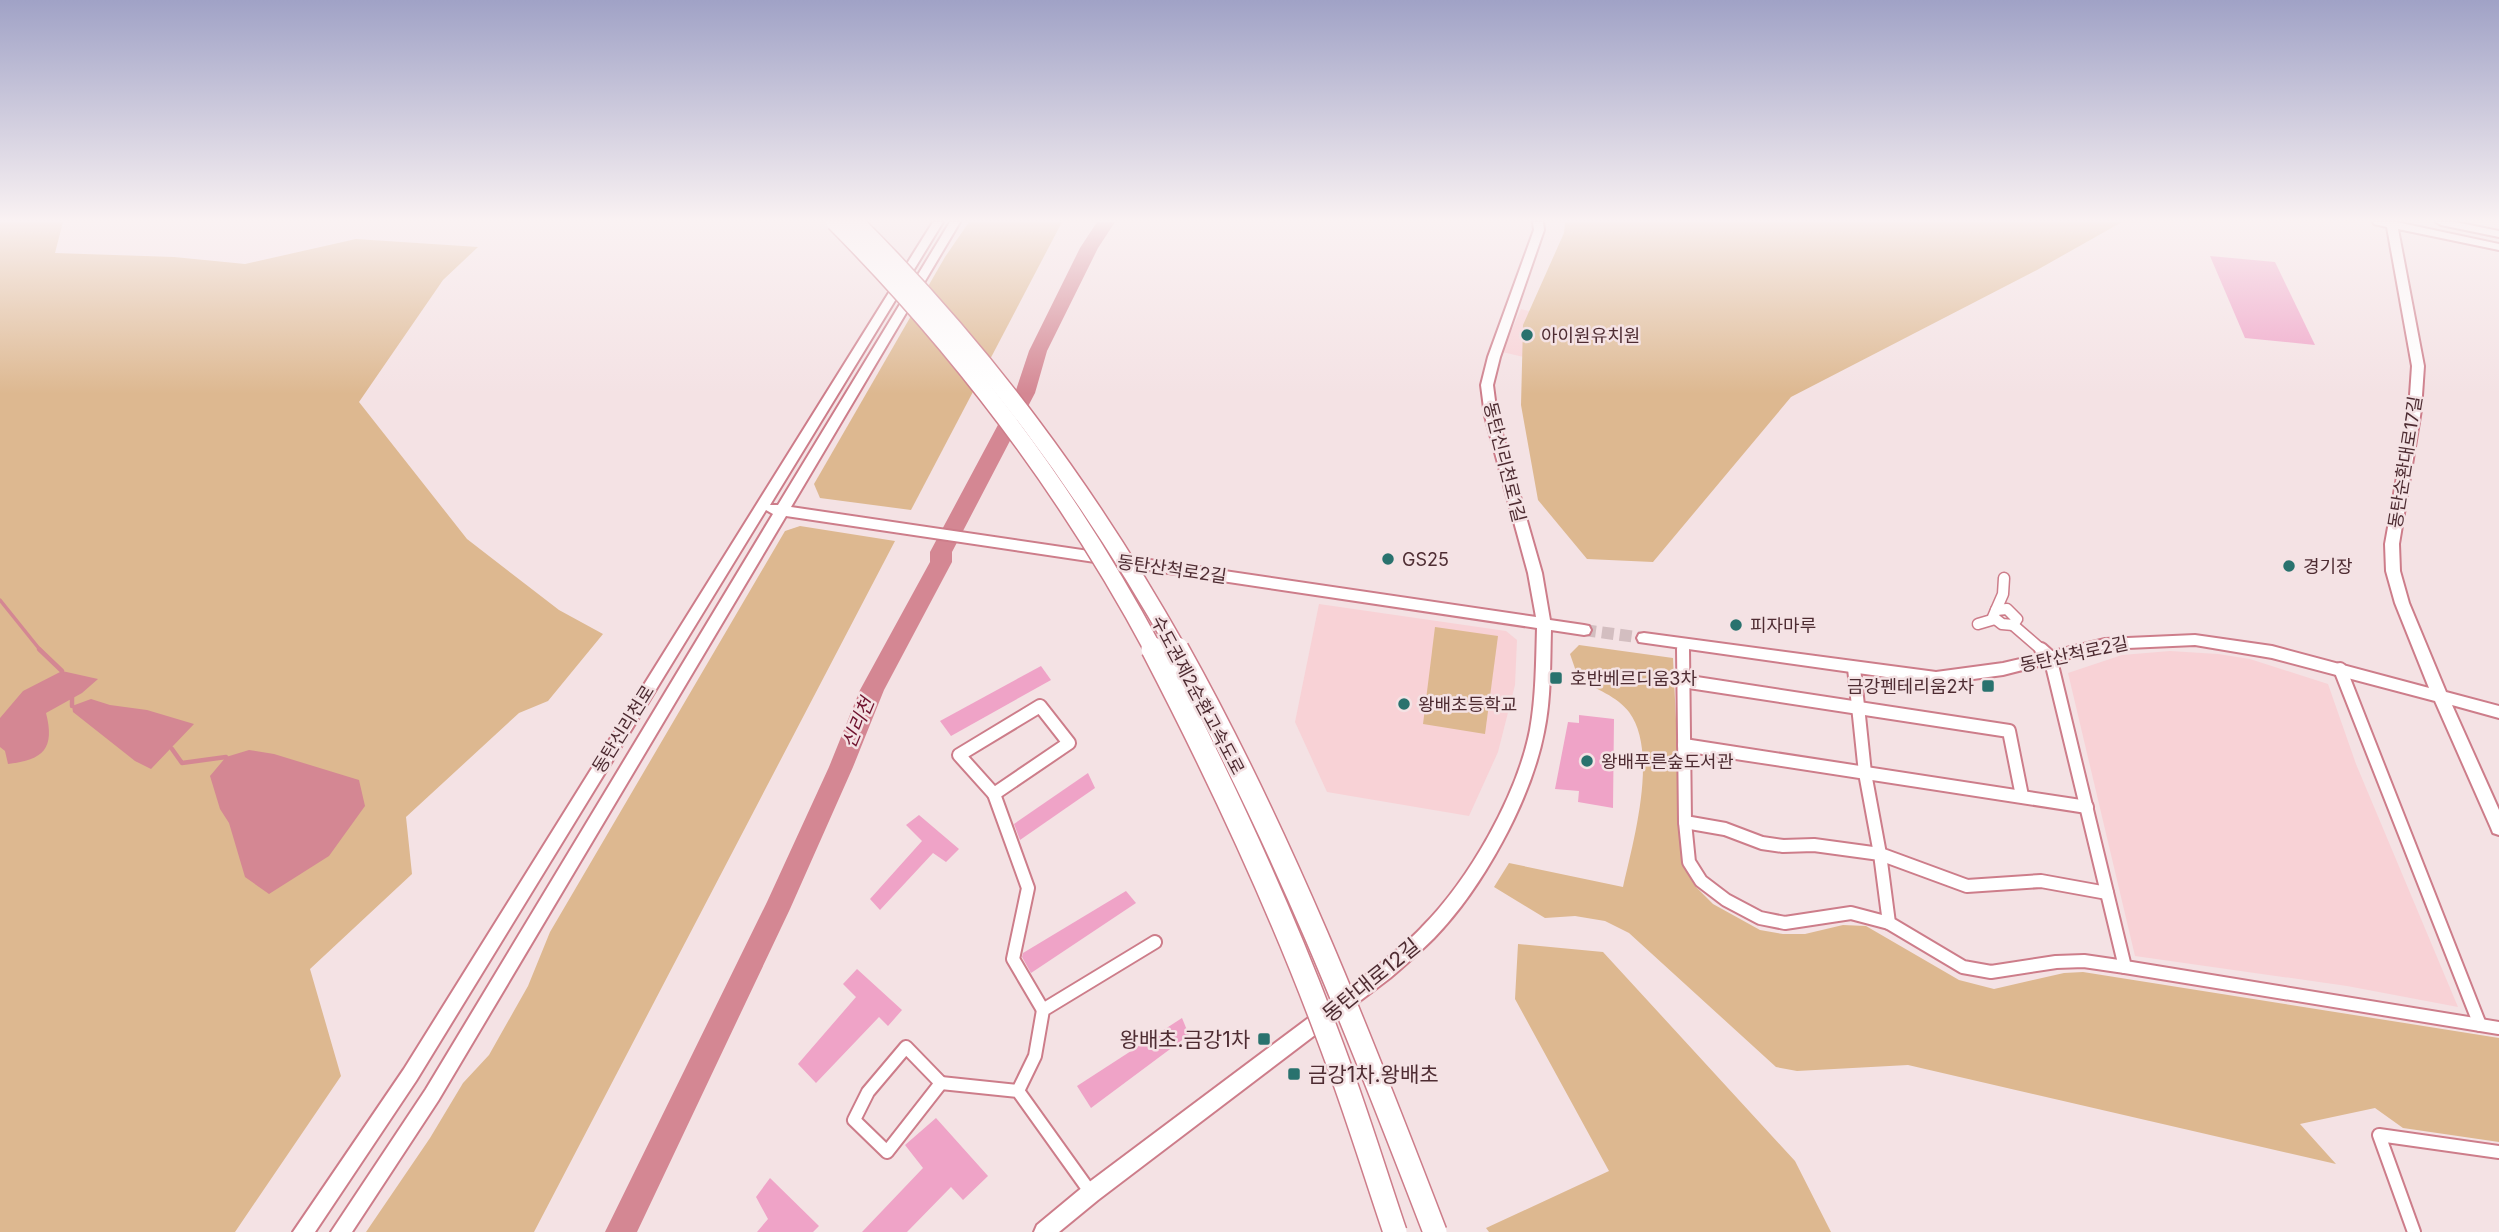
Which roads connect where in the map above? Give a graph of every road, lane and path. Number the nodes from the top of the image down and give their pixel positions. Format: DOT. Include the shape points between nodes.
graph roads {
  1 [pos="889,279"];
  2 [pos="902,279"];
  3 [pos="910,279"];
  4 [pos="920,279"];
  5 [pos="1521,279"];
  6 [pos="2399,279"];
  7 [pos="784,468"];
  8 [pos="805,470"];
  9 [pos="760,507"];
  10 [pos="781,510"];
  11 [pos="731,555"];
  12 [pos="754,555"];
  13 [pos="2004,578"];
  14 [pos="2003,594"];
  15 [pos="2010,611"];
  16 [pos="1996,615"];
  17 [pos="1544,624"];
  18 [pos="1978,624"];
  19 [pos="2013,625"];
  20 [pos="1584,630"];
  21 [pos="1644,638"];
  22 [pos="1683,644"];
  23 [pos="2050,657"];
  24 [pos="1854,668"];
  25 [pos="2340,669"];
  26 [pos="1683,681"];
  27 [pos="2440,695"];
  28 [pos="1857,707"];
  29 [pos="2499,712"];
  30 [pos="1684,745"];
  31 [pos="1866,773"];
  32 [pos="994,794"];
  33 [pos="2022,796"];
  34 [pos="2087,807"];
  35 [pos="1685,822"];
  36 [pos="2499,828"];
  37 [pos="1881,854"];
  38 [pos="2107,893"];
  39 [pos="1889,923"];
  40 [pos="1155,942"];
  41 [pos="2125,967"];
  42 [pos="1043,1010"];
  43 [pos="2480,1025"];
  44 [pos="2499,1028"];
  45 [pos="942,1083"];
  46 [pos="1017,1091"];
  47 [pos="2499,1152"];
  48 [pos="1091,1193"];
  49 [pos="303,1232"];
  50 [pos="341,1232"];
  51 [pos="1044,1232"];
  52 [pos="1395,1232"];
  53 [pos="1435,1232"];
  54 [pos="2415,1232"];
  1 -- 52 [label="highway, 수도권제2순환고속도로, bridge" via="1012,424 1090,540 1150,647 1276,908 1339,1064"];
  2 -- 7 [label="street, 동탄신리천로"];
  3 -- 53 [label="highway, 수도권제2순환고속도로, bridge" via="1022,412 1091,507 1167,634 1301,898 1368,1055"];
  4 -- 8 [label="street, 동탄신리천로"];
  5 -- 17 [label="street, 동탄신리천로1길" via="1487,385"];
  6 -- 27 [label="street, 동탄순환대로17길" via="2418,366 2392,544 2393,571"];
  7 -- 8 [label="street" via="793,474"];
  7 -- 9 [label="street, 동탄신리천로"];
  8 -- 10 [label="street, 동탄신리천로"];
  9 -- 10 [label="street, 동탄산척로2길"];
  9 -- 11 [label="street, 동탄신리천로"];
  10 -- 12 [label="street, 동탄신리천로"];
  10 -- 17 [label="street, 동탄산척로2길"];
  11 -- 12 [label="street" via="746,549"];
  11 -- 49 [label="street, 동탄신리천로" via="383,1118"];
  12 -- 50 [label="street, 동탄신리천로" via="432,1096"];
  13 -- 14 [label="street"];
  14 -- 15 [label="street"];
  14 -- 16 [label="street"];
  15 -- 16 [label="street"];
  15 -- 19 [label="street" via="2017,619"];
  16 -- 18 [label="street"];
  16 -- 19 [label="street" via="2006,625"];
  17 -- 20 [label="street, 동탄산척로2길"];
  17 -- 48 [label="street, 동탄대로12길" via="1542,695 1525,776 1472,877 1429,932 1384,972"];
  19 -- 23 [label="street"];
  21 -- 22 [label="street, 동탄산척로2길"];
  22 -- 24 [label="street, 동탄산척로2길"];
  22 -- 26 [label="street"];
  23 -- 24 [label="street, 동탄산척로2길" via="1936,678"];
  23 -- 25 [label="street, 동탄산척로2길" via="2105,644 2174,639 2238,646"];
  23 -- 34 [label="street"];
  24 -- 28 [label="street"];
  25 -- 27 [label="street, 동탄산척로2길"];
  25 -- 43 [label="street"];
  26 -- 28 [label="street"];
  26 -- 30 [label="street"];
  27 -- 29 [label="street, 동탄산척로2길"];
  27 -- 36 [label="street, 동탄순환대로17길"];
  28 -- 31 [label="street"];
  28 -- 33 [label="street" via="2009,731"];
  30 -- 31 [label="street"];
  30 -- 35 [label="street"];
  31 -- 33 [label="street"];
  31 -- 37 [label="street"];
  32 -- 32 [label="street" via="1069,743 1040,706 959,755"];
  32 -- 42 [label="street" via="1028,888 1013,959"];
  33 -- 34 [label="street"];
  34 -- 38 [label="street"];
  35 -- 37 [label="street" via="1725,829 1762,843"];
  35 -- 39 [label="street" via="1689,862 1701,881 1760,918 1785,923 1851,914"];
  37 -- 38 [label="street" via="1963,885 1984,888 2046,881"];
  37 -- 39 [label="street"];
  38 -- 41 [label="street"];
  39 -- 41 [label="street" via="1977,970 2084,961"];
  40 -- 42 [label="street"];
  41 -- 43 [label="street"];
  42 -- 46 [label="street" via="1035,1056"];
  43 -- 44 [label="street"];
  45 -- 45 [label="street" via="906,1047 868,1092 854,1120 887,1152"];
  45 -- 46 [label="street"];
  46 -- 48 [label="street"];
  47 -- 54 [label="street" via="2379,1135"];
  48 -- 51 [label="street, 동탄대로12길"];
}
